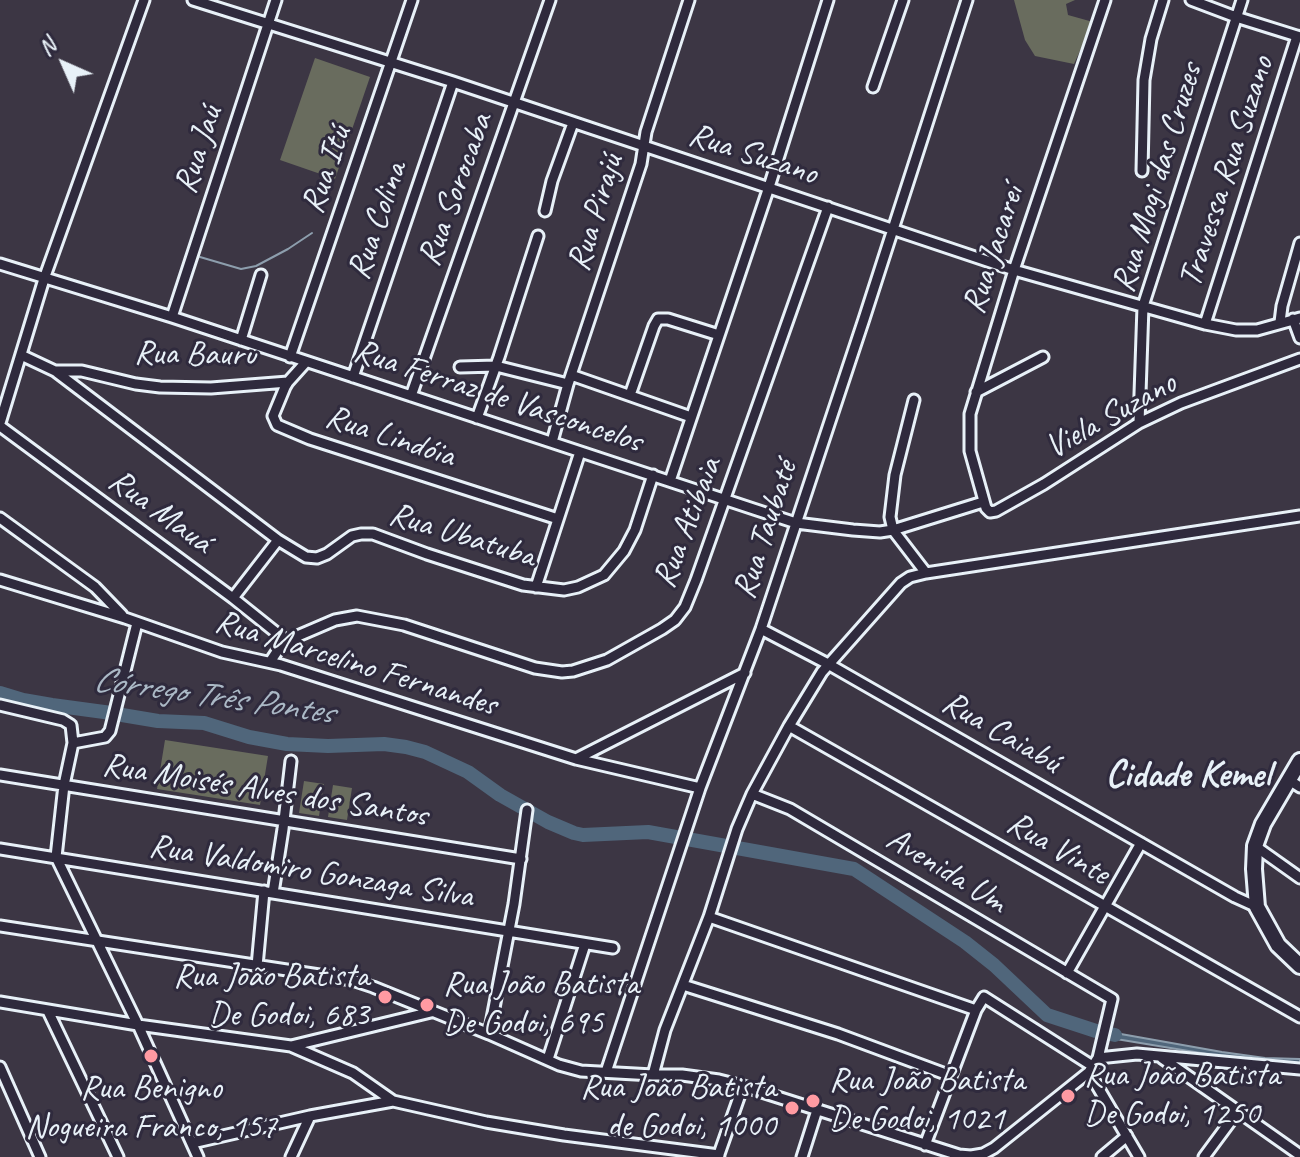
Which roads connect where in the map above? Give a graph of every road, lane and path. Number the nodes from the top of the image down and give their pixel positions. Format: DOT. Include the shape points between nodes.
graph roads {
  1 [pos="144,0"];
  2 [pos="193,0"];
  3 [pos="276,0"];
  4 [pos="412,0"];
  5 [pos="550,0"];
  6 [pos="689,0"];
  7 [pos="828,0"];
  8 [pos="903,0"];
  9 [pos="967,0"];
  10 [pos="1105,0"];
  11 [pos="1163,0"];
  12 [pos="1191,0"];
  13 [pos="1242,0"];
  14 [pos="1236,17"];
  15 [pos="268,25"];
  16 [pos="1299,36"];
  17 [pos="391,63"];
  18 [pos="453,82"];
  19 [pos="873,87"];
  20 [pos="514,104"];
  21 [pos="573,123"];
  22 [pos="643,146"];
  23 [pos="1142,171"];
  24 [pos="769,187"];
  25 [pos="828,207"];
  26 [pos="545,211"];
  27 [pos="893,229"];
  28 [pos="538,236"];
  29 [pos="1300,243"];
  30 [pos="0,264"];
  31 [pos="1014,270"];
  32 [pos="261,275"];
  33 [pos="44,279"];
  34 [pos="1143,306"];
  35 [pos="172,317"];
  36 [pos="1297,318"];
  37 [pos="1280,322"];
  38 [pos="1205,324"];
  39 [pos="719,335"];
  40 [pos="1300,338"];
  41 [pos="241,340"];
  42 [pos="21,355"];
  43 [pos="290,357"];
  44 [pos="1043,357"];
  45 [pos="1300,359"];
  46 [pos="306,362"];
  47 [pos="496,366"];
  48 [pos="460,367"];
  49 [pos="55,371"];
  50 [pos="353,377"];
  51 [pos="569,379"];
  52 [pos="288,382"];
  53 [pos="976,392"];
  54 [pos="630,395"];
  55 [pos="411,396"];
  56 [pos="914,400"];
  57 [pos="691,417"];
  58 [pos="477,418"];
  59 [pos="1139,423"];
  60 [pos="0,425"];
  61 [pos="552,442"];
  62 [pos="580,452"];
  63 [pos="653,475"];
  64 [pos="670,481"];
  65 [pos="726,499"];
  66 [pos="983,502"];
  67 [pos="1300,516"];
  68 [pos="0,518"];
  69 [pos="558,519"];
  70 [pos="796,523"];
  71 [pos="893,530"];
  72 [pos="278,540"];
  73 [pos="926,573"];
  74 [pos="0,580"];
  75 [pos="536,587"];
  76 [pos="233,598"];
  77 [pos="125,618"];
  78 [pos="137,623"];
  79 [pos="761,629"];
  80 [pos="288,642"];
  81 [pos="270,662"];
  82 [pos="828,664"];
  83 [pos="745,673"];
  84 [pos="0,705"];
  85 [pos="789,726"];
  86 [pos="73,743"];
  87 [pos="576,759"];
  88 [pos="291,761"];
  89 [pos="1300,761"];
  90 [pos="0,775"];
  91 [pos="1295,783"];
  92 [pos="64,785"];
  93 [pos="700,788"];
  94 [pos="752,794"];
  95 [pos="527,810"];
  96 [pos="285,821"];
  97 [pos="1141,843"];
  98 [pos="1255,846"];
  99 [pos="0,849"];
  100 [pos="56,857"];
  101 [pos="521,859"];
  102 [pos="1300,878"];
  103 [pos="268,892"];
  104 [pos="1105,906"];
  105 [pos="1257,907"];
  106 [pos="709,917"];
  107 [pos="0,926"];
  108 [pos="509,932"];
  109 [pos="98,941"];
  110 [pos="585,944"];
  111 [pos="613,948"];
  112 [pos="257,966"];
  113 [pos="1300,966"];
  114 [pos="1067,973"];
  115 [pos="683,985"];
  116 [pos="0,1002"];
  117 [pos="976,1010"];
  118 [pos="48,1011"];
  119 [pos="431,1012"];
  120 [pos="1300,1017"];
  121 [pos="138,1025"];
  122 [pos="489,1034"];
  123 [pos="291,1046"];
  124 [pos="1160,1056"];
  125 [pos="548,1059"];
  126 [pos="1094,1066"];
  127 [pos="0,1067"];
  128 [pos="1300,1069"];
  129 [pos="606,1072"];
  130 [pos="653,1075"];
  131 [pos="951,1076"];
  132 [pos="743,1086"];
  133 [pos="13,1099"];
  134 [pos="393,1101"];
  135 [pos="0,1105"];
  136 [pos="817,1110"];
  137 [pos="1238,1111"];
  138 [pos="310,1116"];
  139 [pos="1127,1136"];
  140 [pos="192,1143"];
  141 [pos="925,1145"];
  142 [pos="1300,1155"];
  143 [pos="718,1156"];
  144 [pos="40,1157"];
  145 [pos="118,1157"];
  146 [pos="198,1157"];
  147 [pos="291,1157"];
  148 [pos="802,1157"];
  149 [pos="1102,1157"];
  150 [pos="1139,1157"];
  151 [pos="1204,1157"];
  1 -- 33 [label="street"];
  2 -- 15 [label="street, Rua Suzano"];
  3 -- 15 [label="street, Rua Jaú"];
  4 -- 17 [label="street, Rua Itú"];
  5 -- 20 [label="street, Rua Sorocaba"];
  6 -- 22 [label="street, Rua Pirajú"];
  7 -- 24 [label="street"];
  8 -- 19 [label="street"];
  9 -- 27 [label="street, Rua Taubaté"];
  10 -- 31 [label="street, Rua Jacareí"];
  11 -- 23 [label="street" via="1145,70"];
  12 -- 14 [label="street"];
  13 -- 14 [label="street, Rua Mogi das Cruzes"];
  14 -- 16 [label="street"];
  14 -- 34 [label="street, Rua Mogi das Cruzes"];
  15 -- 17 [label="street, Rua Suzano"];
  15 -- 35 [label="street, Rua Jaú"];
  16 -- 38 [label="street, Travessa Rua Suzano"];
  17 -- 18 [label="street, Rua Suzano"];
  17 -- 43 [label="street, Rua Itú"];
  18 -- 20 [label="street, Rua Suzano"];
  18 -- 50 [label="street, Rua Colina"];
  20 -- 21 [label="street, Rua Suzano"];
  20 -- 55 [label="street, Rua Sorocaba"];
  21 -- 22 [label="street, Rua Suzano"];
  21 -- 26 [label="street"];
  22 -- 24 [label="street, Rua Suzano"];
  22 -- 51 [label="street, Rua Pirajú"];
  24 -- 25 [label="street, Rua Suzano"];
  24 -- 39 [label="street"];
  25 -- 27 [label="street, Rua Suzano"];
  25 -- 65 [label="street, Rua Atibaia"];
  27 -- 31 [label="street, Rua Suzano"];
  27 -- 70 [label="street, Rua Taubaté"];
  28 -- 47 [label="street"];
  29 -- 37 [label="street"];
  30 -- 33 [label="street, Rua Ferraz de Vasconcelos"];
  31 -- 34 [label="street, Rua Suzano"];
  31 -- 53 [label="street, Rua Jacareí"];
  32 -- 41 [label="street"];
  33 -- 35 [label="street, Rua Ferraz de Vasconcelos"];
  33 -- 42 [label="street"];
  34 -- 38 [label="street, Rua Suzano"];
  34 -- 59 [label="street, Rua Mogi das Cruzes"];
  35 -- 41 [label="street, Rua Ferraz de Vasconcelos"];
  36 -- 37 [label="street, Rua Suzano"];
  36 -- 40 [label="street"];
  37 -- 38 [label="street, Rua Suzano" via="1247,331"];
  39 -- 54 [label="street" via="658,319"];
  39 -- 57 [label="street"];
  41 -- 43 [label="street, Rua Ferraz de Vasconcelos"];
  42 -- 49 [label="street, Rua Ubatuba"];
  42 -- 60 [label="street"];
  43 -- 46 [label="street, Rua Ferraz de Vasconcelos"];
  44 -- 53 [label="street"];
  45 -- 59 [label="street, Viela Suzano"];
  46 -- 50 [label="street, Rua Ferraz de Vasconcelos"];
  46 -- 52 [label="street, Rua Lindóia"];
  47 -- 48 [label="street"];
  47 -- 51 [label="street"];
  47 -- 58 [label="street"];
  49 -- 52 [label="street, Rua Bauru" via="82,371 160,387"];
  49 -- 72 [label="street, Rua Ubatuba"];
  50 -- 55 [label="street, Rua Ferraz de Vasconcelos"];
  51 -- 54 [label="street"];
  51 -- 61 [label="street, Rua Pirajú"];
  52 -- 69 [label="street, Rua Lindóia" via="273,416 277,425"];
  53 -- 66 [label="street, Rua Jacareí" via="970,451"];
  54 -- 57 [label="street"];
  55 -- 58 [label="street, Rua Ferraz de Vasconcelos"];
  56 -- 71 [label="street" via="895,475"];
  57 -- 64 [label="street"];
  58 -- 61 [label="street, Rua Ferraz de Vasconcelos"];
  59 -- 66 [label="street, Viela Suzano" via="996,511 988,511"];
  60 -- 76 [label="street, Rua Mauá"];
  61 -- 62 [label="street, Rua Ferraz de Vasconcelos"];
  62 -- 63 [label="street, Rua Ferraz de Vasconcelos"];
  62 -- 69 [label="street"];
  63 -- 64 [label="street, Rua Ferraz de Vasconcelos"];
  63 -- 75 [label="street, Rua Ubatuba" via="635,530 604,575 564,590"];
  64 -- 65 [label="street, Rua Ferraz de Vasconcelos"];
  65 -- 70 [label="street, Rua Ferraz de Vasconcelos"];
  65 -- 80 [label="street, Rua Atibaia" via="685,607 662,629 607,660 573,671 535,668 404,625 357,616 335,620"];
  66 -- 71 [label="street, Rua Ferraz de Vasconcelos"];
  67 -- 73 [label="street"];
  68 -- 77 [label="street" via="95,587"];
  69 -- 75 [label="street"];
  70 -- 71 [label="street, Rua Ferraz de Vasconcelos"];
  70 -- 79 [label="street, Rua Taubaté"];
  71 -- 73 [label="street"];
  72 -- 75 [label="street, Rua Ubatuba" via="317,558 352,536 373,534"];
  72 -- 76 [label="street"];
  73 -- 82 [label="street" via="901,583"];
  74 -- 77 [label="street, Rua Marcelino Fernandes"];
  76 -- 80 [label="street, Rua Mauá"];
  77 -- 78 [label="street, Rua Marcelino Fernandes"];
  78 -- 81 [label="street, Rua Marcelino Fernandes"];
  78 -- 86 [label="street" via="110,731 105,737"];
  79 -- 82 [label="street, Rua Caiabú"];
  79 -- 83 [label="street, Rua Taubaté"];
  80 -- 81 [label="street, Rua Atibaia"];
  81 -- 87 [label="street, Rua Marcelino Fernandes"];
  82 -- 85 [label="street"];
  82 -- 97 [label="street, Rua Caiabú"];
  83 -- 87 [label="street"];
  83 -- 93 [label="street, Rua Taubaté"];
  84 -- 86 [label="street" via="68,722"];
  85 -- 94 [label="street"];
  85 -- 104 [label="street, Rua Vinte"];
  86 -- 92 [label="street"];
  87 -- 93 [label="street, Rua Marcelino Fernandes"];
  88 -- 96 [label="street"];
  89 -- 91 [label="main road"];
  90 -- 92 [label="street, Rua Moisés Alves dos Santos"];
  91 -- 98 [label="main road" via="1267,816"];
  92 -- 96 [label="street, Rua Moisés Alves dos Santos"];
  92 -- 100 [label="street"];
  93 -- 129 [label="street, Rua Taubaté"];
  94 -- 106 [label="street"];
  94 -- 114 [label="street, Avenida Um" via="790,809"];
  95 -- 101 [label="street"];
  96 -- 101 [label="street, Rua Moisés Alves dos Santos"];
  96 -- 103 [label="street"];
  97 -- 104 [label="street"];
  97 -- 105 [label="street, Rua Caiabú"];
  98 -- 102 [label="street"];
  98 -- 105 [label="main road"];
  99 -- 100 [label="street, Rua Valdomiro Gonzaga Silva"];
  100 -- 103 [label="street, Rua Valdomiro Gonzaga Silva"];
  100 -- 109 [label="street"];
  101 -- 108 [label="street"];
  103 -- 108 [label="street, Rua Valdomiro Gonzaga Silva"];
  103 -- 112 [label="street"];
  104 -- 114 [label="street"];
  104 -- 120 [label="street, Rua Vinte"];
  105 -- 113 [label="main road" via="1278,945"];
  106 -- 115 [label="street"];
  106 -- 117 [label="street"];
  107 -- 109 [label="street"];
  108 -- 110 [label="street, Rua Valdomiro Gonzaga Silva"];
  108 -- 122 [label="street"];
  109 -- 112 [label="street"];
  109 -- 121 [label="street"];
  110 -- 111 [label="street, Rua Valdomiro Gonzaga Silva"];
  110 -- 125 [label="street"];
  112 -- 119 [label="street" via="352,980"];
  114 -- 126 [label="street, Avenida Um" via="1112,999"];
  115 -- 130 [label="street"];
  115 -- 131 [label="street"];
  116 -- 118 [label="street"];
  117 -- 126 [label="street" via="984,997"];
  117 -- 131 [label="street"];
  118 -- 121 [label="street"];
  118 -- 145 [label="street"];
  119 -- 122 [label="street"];
  119 -- 123 [label="street"];
  121 -- 123 [label="street"];
  121 -- 140 [label="street"];
  122 -- 125 [label="street"];
  123 -- 134 [label="street" via="353,1073"];
  124 -- 126 [label="street" via="1137,1054"];
  124 -- 128 [label="street"];
  124 -- 137 [label="street"];
  125 -- 129 [label="street" via="581,1071"];
  126 -- 139 [label="street"];
  126 -- 141 [label="street" via="983,1154 959,1155"];
  127 -- 133 [label="street"];
  129 -- 130 [label="street"];
  130 -- 132 [label="street"];
  131 -- 141 [label="street"];
  132 -- 136 [label="street"];
  132 -- 143 [label="street"];
  133 -- 135 [label="street"];
  133 -- 144 [label="street"];
  134 -- 138 [label="street"];
  134 -- 143 [label="street" via="486,1122"];
  136 -- 141 [label="street"];
  136 -- 148 [label="street"];
  137 -- 142 [label="street"];
  137 -- 151 [label="street"];
  138 -- 140 [label="street"];
  138 -- 147 [label="street"];
  139 -- 149 [label="street"];
  139 -- 150 [label="street"];
  140 -- 146 [label="street"];
}
